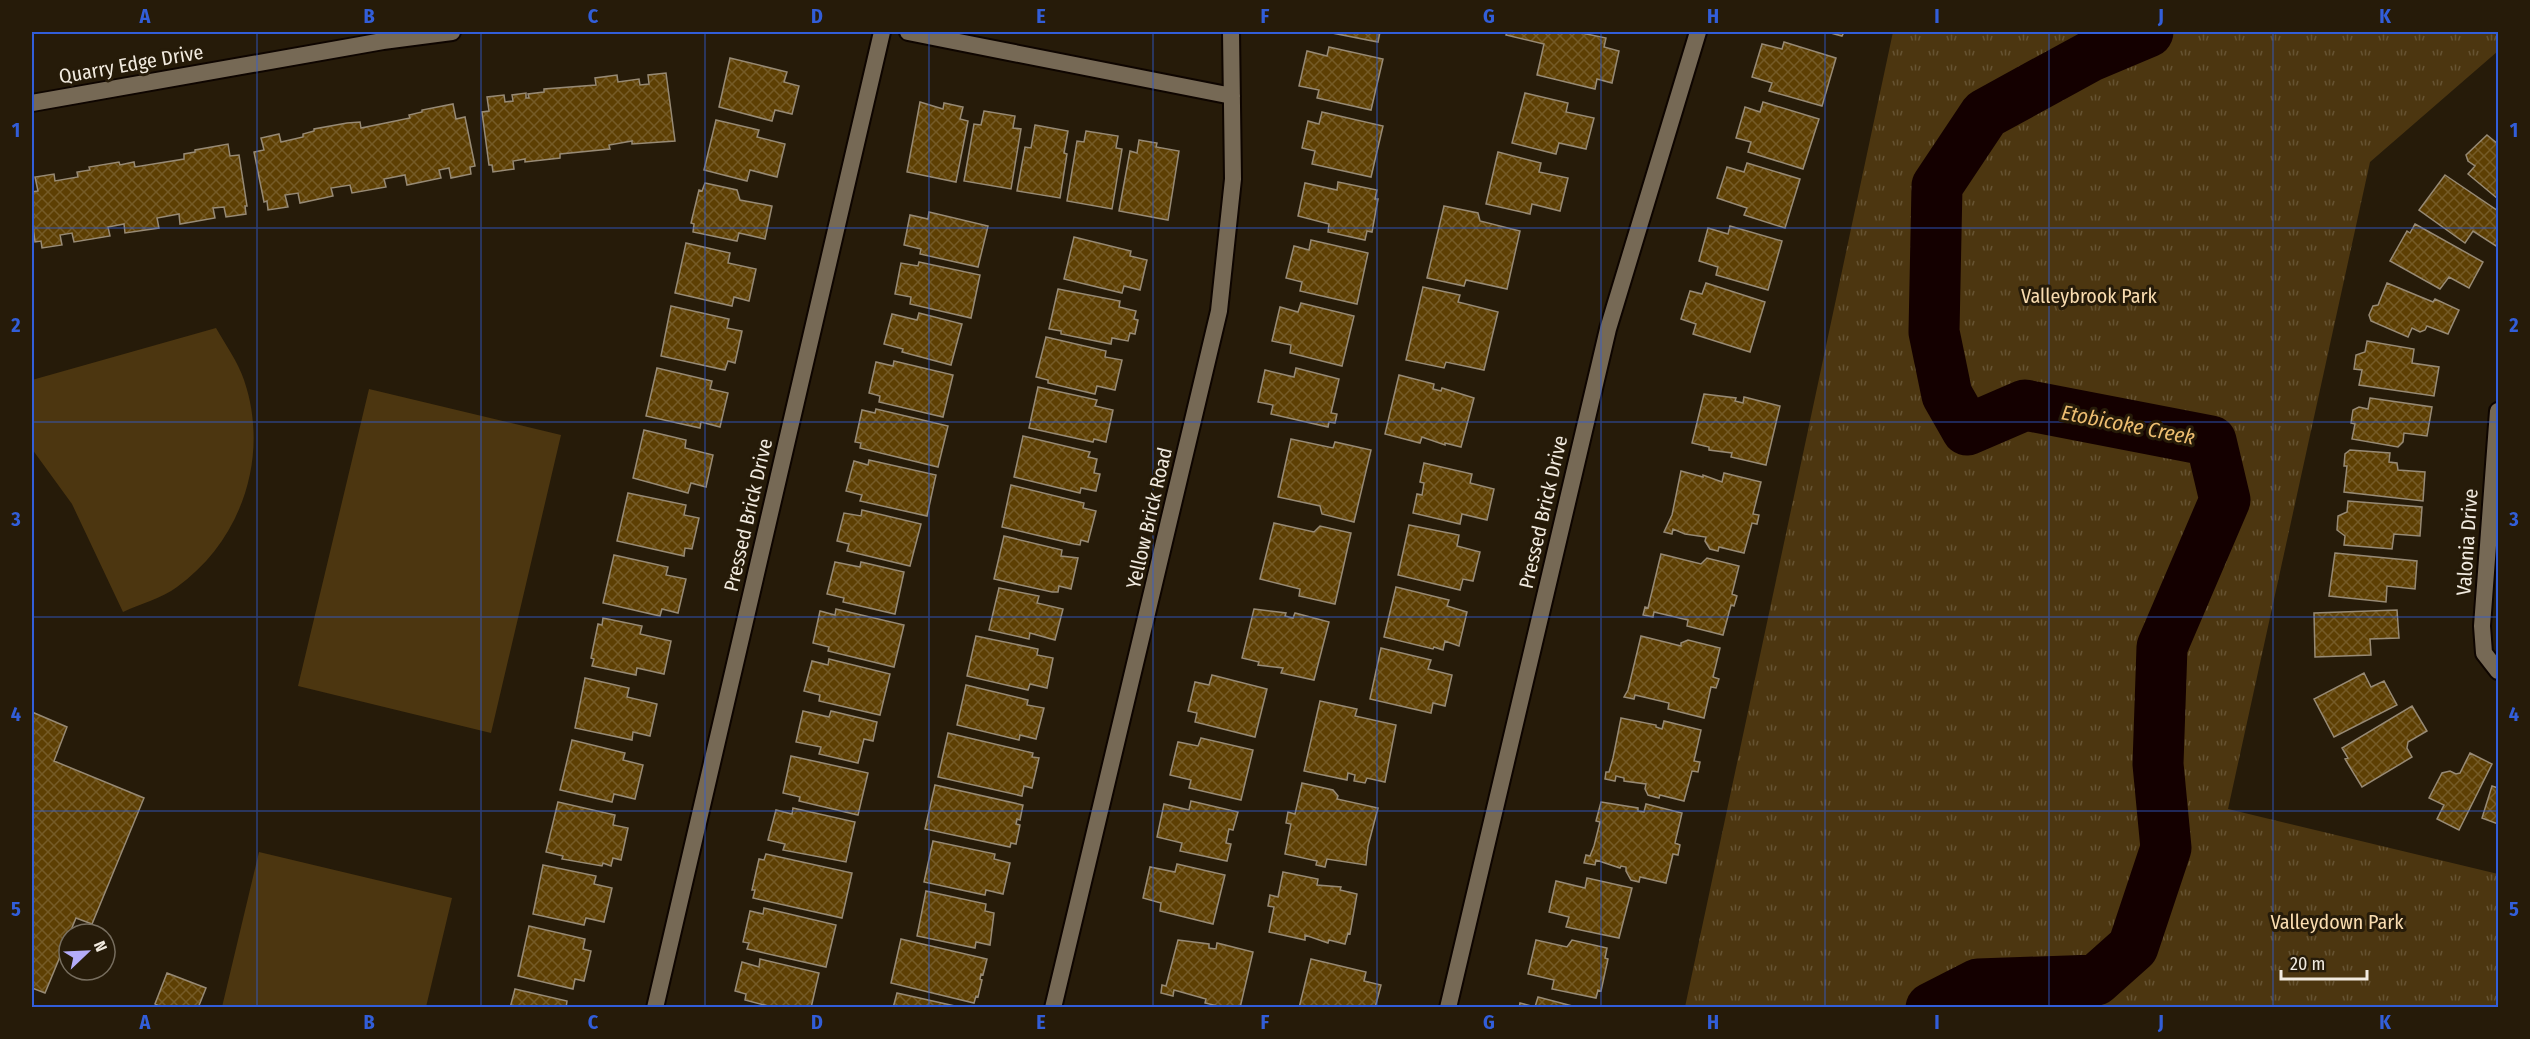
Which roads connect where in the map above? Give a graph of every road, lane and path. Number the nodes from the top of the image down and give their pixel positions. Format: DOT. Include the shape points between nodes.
graph roads {
  1 [pos="452,32"];
  2 [pos="882,32"];
  3 [pos="908,32"];
  4 [pos="1232,32"];
  5 [pos="1698,32"];
  6 [pos="1232,96"];
  7 [pos="32,103"];
  8 [pos="2499,411"];
  9 [pos="2499,671"];
  10 [pos="655,1008"];
  11 [pos="1053,1008"];
  12 [pos="1448,1008"];
  1 -- 7 [label="street, Quarry Edge Drive"];
  2 -- 10 [label="street, Pressed Brick Drive"];
  3 -- 6 [label="street"];
  4 -- 6 [label="street, Yellow Brick Road"];
  5 -- 12 [label="street, Pressed Brick Drive" via="1608,329"];
  6 -- 11 [label="street, Yellow Brick Road" via="1233,179 1219,310"];
  8 -- 9 [label="street, Valonia Drive" via="2482,627 2484,653"];
}
